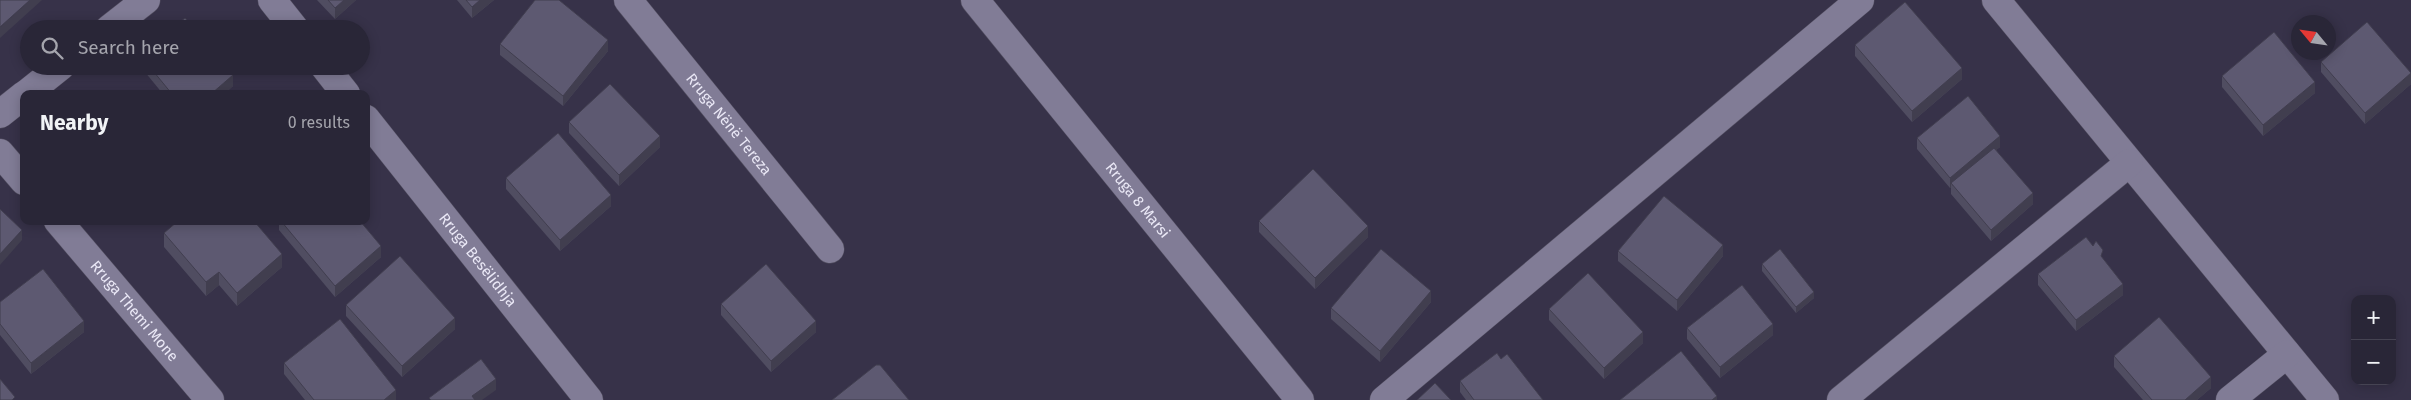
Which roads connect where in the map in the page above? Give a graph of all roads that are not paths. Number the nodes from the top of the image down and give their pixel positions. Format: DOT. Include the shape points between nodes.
graph roads {
  1 [pos="146,0"];
  2 [pos="272,0"];
  3 [pos="628,0"];
  4 [pos="975,0"];
  5 [pos="1860,0"];
  6 [pos="1996,0"];
  7 [pos="120,20"];
  8 [pos="288,20"];
  9 [pos="50,75"];
  10 [pos="331,75"];
  11 [pos="31,90"];
  12 [pos="343,90"];
  13 [pos="20,99"];
  14 [pos="0,114"];
  15 [pos="370,124"];
  16 [pos="0,153"];
  17 [pos="2129,163"];
  18 [pos="20,176"];
  19 [pos="61,225"];
  20 [pos="830,250"];
  21 [pos="2287,354"];
  22 [pos="210,400"];
  23 [pos="589,400"];
  24 [pos="1300,400"];
  25 [pos="1384,400"];
  26 [pos="1840,400"];
  27 [pos="2230,400"];
  28 [pos="2325,400"];
  1 -- 7 [label="street"];
  2 -- 8 [label="street"];
  3 -- 20 [label="street, Rruga Nënë Tereza"];
  4 -- 24 [label="street, Rruga 8 Marsi"];
  5 -- 25 [label="street"];
  6 -- 17 [label="street"];
  9 -- 11 [label="street"];
  10 -- 12 [label="street"];
  13 -- 14 [label="street"];
  15 -- 23 [label="street, Rruga Besëlidhja"];
  16 -- 18 [label="street"];
  17 -- 21 [label="street"];
  17 -- 26 [label="street"];
  19 -- 22 [label="street, Rruga Themi Mone"];
  21 -- 27 [label="street"];
  21 -- 28 [label="street"];
}
